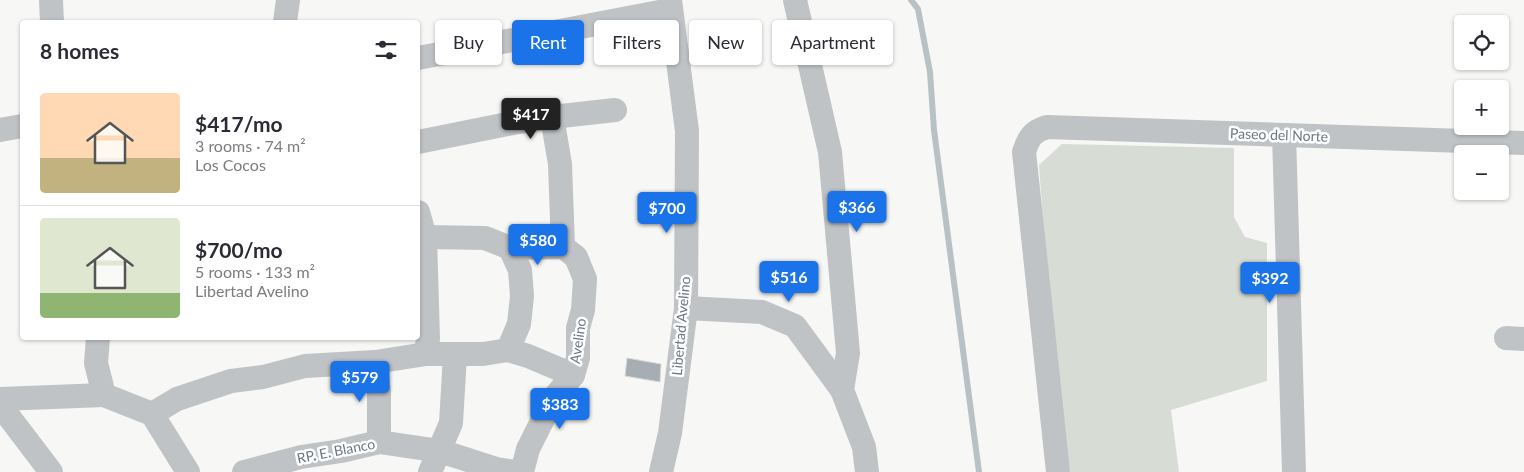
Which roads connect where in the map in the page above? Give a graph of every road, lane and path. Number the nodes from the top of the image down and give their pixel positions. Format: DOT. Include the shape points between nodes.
graph roads {
  1 [pos="51,0"];
  2 [pos="288,0"];
  3 [pos="795,0"];
  4 [pos="670,5"];
  5 [pos="52,20"];
  6 [pos="285,20"];
  7 [pos="420,58"];
  8 [pos="614,110"];
  9 [pos="552,117"];
  10 [pos="20,126"];
  11 [pos="0,130"];
  12 [pos="1284,135"];
  13 [pos="420,142"];
  14 [pos="1524,143"];
  15 [pos="420,218"];
  16 [pos="426,237"];
  17 [pos="510,248"];
  18 [pos="570,252"];
  19 [pos="686,308"];
  20 [pos="98,340"];
  21 [pos="508,350"];
  22 [pos="426,354"];
  23 [pos="455,355"];
  24 [pos="375,362"];
  25 [pos="573,375"];
  26 [pos="842,390"];
  27 [pos="104,395"];
  28 [pos="0,399"];
  29 [pos="0,405"];
  30 [pos="152,414"];
  31 [pos="379,442"];
  32 [pos="435,461"];
  33 [pos="51,472"];
  34 [pos="188,472"];
  35 [pos="244,472"];
  36 [pos="516,472"];
  37 [pos="522,472"];
  38 [pos="661,472"];
  39 [pos="867,472"];
  40 [pos="1058,472"];
  41 [pos="1294,472"];
  1 -- 5 [label="street"];
  2 -- 6 [label="street"];
  3 -- 26 [label="street" via="830,152 848,352"];
  4 -- 7 [label="street"];
  4 -- 19 [label="street, Libertad Avelino" via="687,130"];
  8 -- 9 [label="street"];
  9 -- 13 [label="street"];
  9 -- 18 [label="street, Avelino"];
  10 -- 11 [label="street"];
  12 -- 14 [label="street, Paseo del Norte"];
  12 -- 40 [label="street, Paseo del Norte" via="1047,127 1035,131 1028,141 1024,152"];
  12 -- 41 [label="street"];
  15 -- 16 [label="street"];
  16 -- 17 [label="street" via="485,238"];
  16 -- 22 [label="street"];
  17 -- 18 [label="street"];
  17 -- 21 [label="street" via="520,270 522,296 519,324"];
  18 -- 25 [label="street, Avelino" via="585,279 578,328 578,358"];
  19 -- 26 [label="street" via="762,312 795,326"];
  19 -- 38 [label="street, Libertad Avelino" via="670,432"];
  20 -- 27 [label="street" via="96,363"];
  21 -- 23 [label="street"];
  21 -- 25 [label="street"];
  22 -- 23 [label="street"];
  22 -- 24 [label="street"];
  23 -- 32 [label="street" via="451,423"];
  24 -- 30 [label="street" via="305,366 263,377 230,381 177,399"];
  24 -- 31 [label="street"];
  25 -- 37 [label="street, Avelino" via="553,399 528,449"];
  26 -- 39 [label="street" via="864,447"];
  27 -- 28 [label="street"];
  27 -- 30 [label="street"];
  29 -- 33 [label="street"];
  30 -- 34 [label="street"];
  31 -- 32 [label="street, RP. E. Blanco"];
  31 -- 35 [label="street, RP. E. Blanco"];
  32 -- 36 [label="street, RP. E. Blanco"];
}
